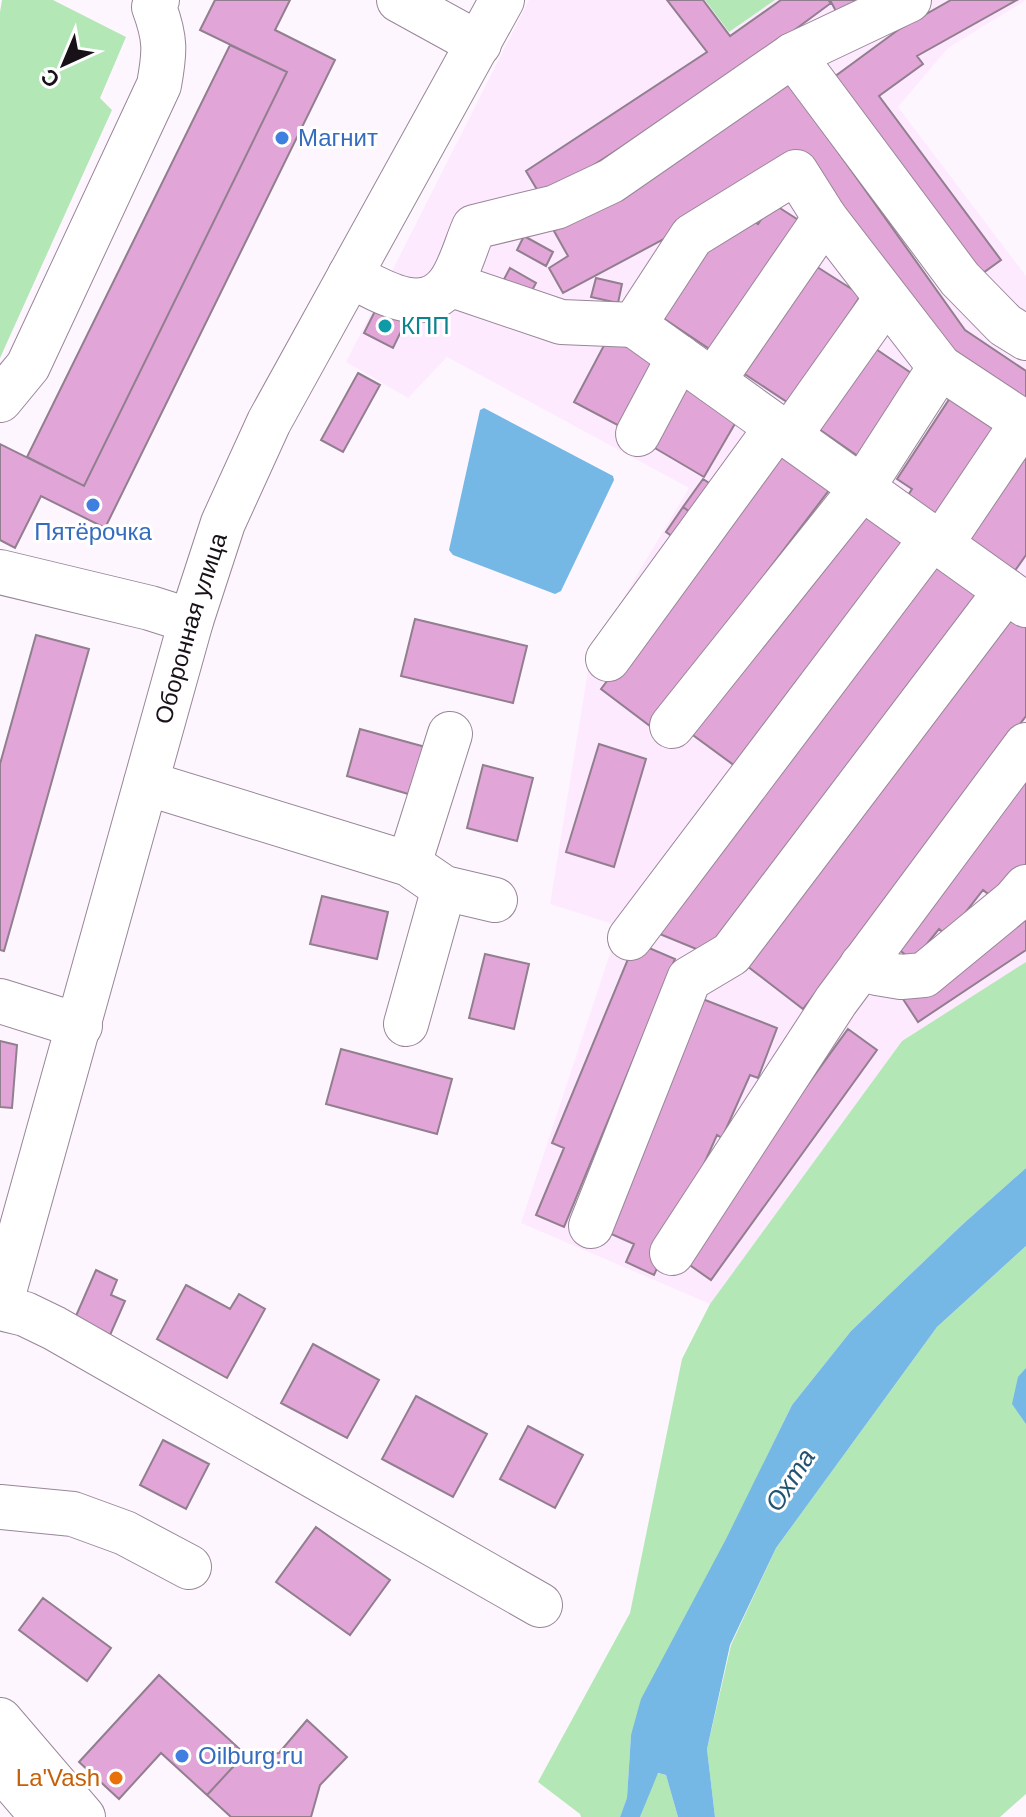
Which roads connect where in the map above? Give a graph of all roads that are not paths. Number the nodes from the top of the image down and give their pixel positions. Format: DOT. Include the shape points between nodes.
graph roads {
  1 [pos="399,0"];
  2 [pos="502,0"];
  3 [pos="909,0"];
  4 [pos="150,2"];
  5 [pos="479,44"];
  6 [pos="793,55"];
  7 [pos="825,218"];
  8 [pos="350,275"];
  9 [pos="449,284"];
  10 [pos="886,299"];
  11 [pos="634,325"];
  12 [pos="1026,338"];
  13 [pos="940,367"];
  14 [pos="696,369"];
  15 [pos="1,397"];
  16 [pos="1025,423"];
  17 [pos="783,432"];
  18 [pos="638,434"];
  19 [pos="862,488"];
  20 [pos="936,541"];
  21 [pos="0,572"];
  22 [pos="1019,595"];
  23 [pos="191,621"];
  24 [pos="608,659"];
  25 [pos="672,726"];
  26 [pos="450,734"];
  27 [pos="1026,745"];
  28 [pos="146,783"];
  29 [pos="427,876"];
  30 [pos="1026,887"];
  31 [pos="495,900"];
  32 [pos="630,938"];
  33 [pos="862,965"];
  34 [pos="0,1001"];
  35 [pos="406,1024"];
  36 [pos="80,1026"];
  37 [pos="591,1226"];
  38 [pos="672,1253"];
  39 [pos="0,1307"];
  40 [pos="0,1507"];
  41 [pos="189,1567"];
  42 [pos="540,1605"];
  43 [pos="0,1720"];
  44 [pos="0,1767"];
  45 [pos="43,1817"];
  46 [pos="83,1817"];
  1 -- 5 [label="street"];
  2 -- 5 [label="street, Оборонная улица"];
  3 -- 6 [label="street"];
  4 -- 15 [label="street" via="163,32 159,85 28,366"];
  5 -- 8 [label="street, Оборонная улица"];
  6 -- 9 [label="street" via="611,181 556,207 474,227"];
  6 -- 12 [label="street" via="960,279 1005,325"];
  7 -- 10 [label="street"];
  7 -- 11 [label="street" via="796,172 692,236"];
  7 -- 14 [label="street"];
  8 -- 9 [label="street" via="415,302 436,296"];
  8 -- 23 [label="street, Оборонная улица" via="269,422 223,523"];
  9 -- 11 [label="street" via="561,322"];
  10 -- 13 [label="street"];
  10 -- 17 [label="street"];
  11 -- 14 [label="street"];
  13 -- 16 [label="street"];
  13 -- 19 [label="street"];
  14 -- 17 [label="street"];
  14 -- 18 [label="street"];
  16 -- 20 [label="street"];
  17 -- 19 [label="street"];
  17 -- 24 [label="street"];
  19 -- 20 [label="street"];
  19 -- 25 [label="street"];
  20 -- 22 [label="street"];
  20 -- 32 [label="street"];
  21 -- 23 [label="street"];
  22 -- 37 [label="street" via="731,954 689,979"];
  23 -- 28 [label="street, Оборонная улица"];
  26 -- 29 [label="street"];
  27 -- 33 [label="street"];
  28 -- 29 [label="street"];
  28 -- 36 [label="street, Оборонная улица"];
  29 -- 31 [label="street"];
  29 -- 35 [label="street"];
  30 -- 33 [label="street" via="924,975 901,977"];
  33 -- 38 [label="street"];
  34 -- 36 [label="street"];
  36 -- 39 [label="street, Оборонная улица"];
  39 -- 42 [label="street" via="54,1328"];
  40 -- 41 [label="street" via="73,1514 125,1533"];
  43 -- 46 [label="street"];
  44 -- 45 [label="street"];
}
